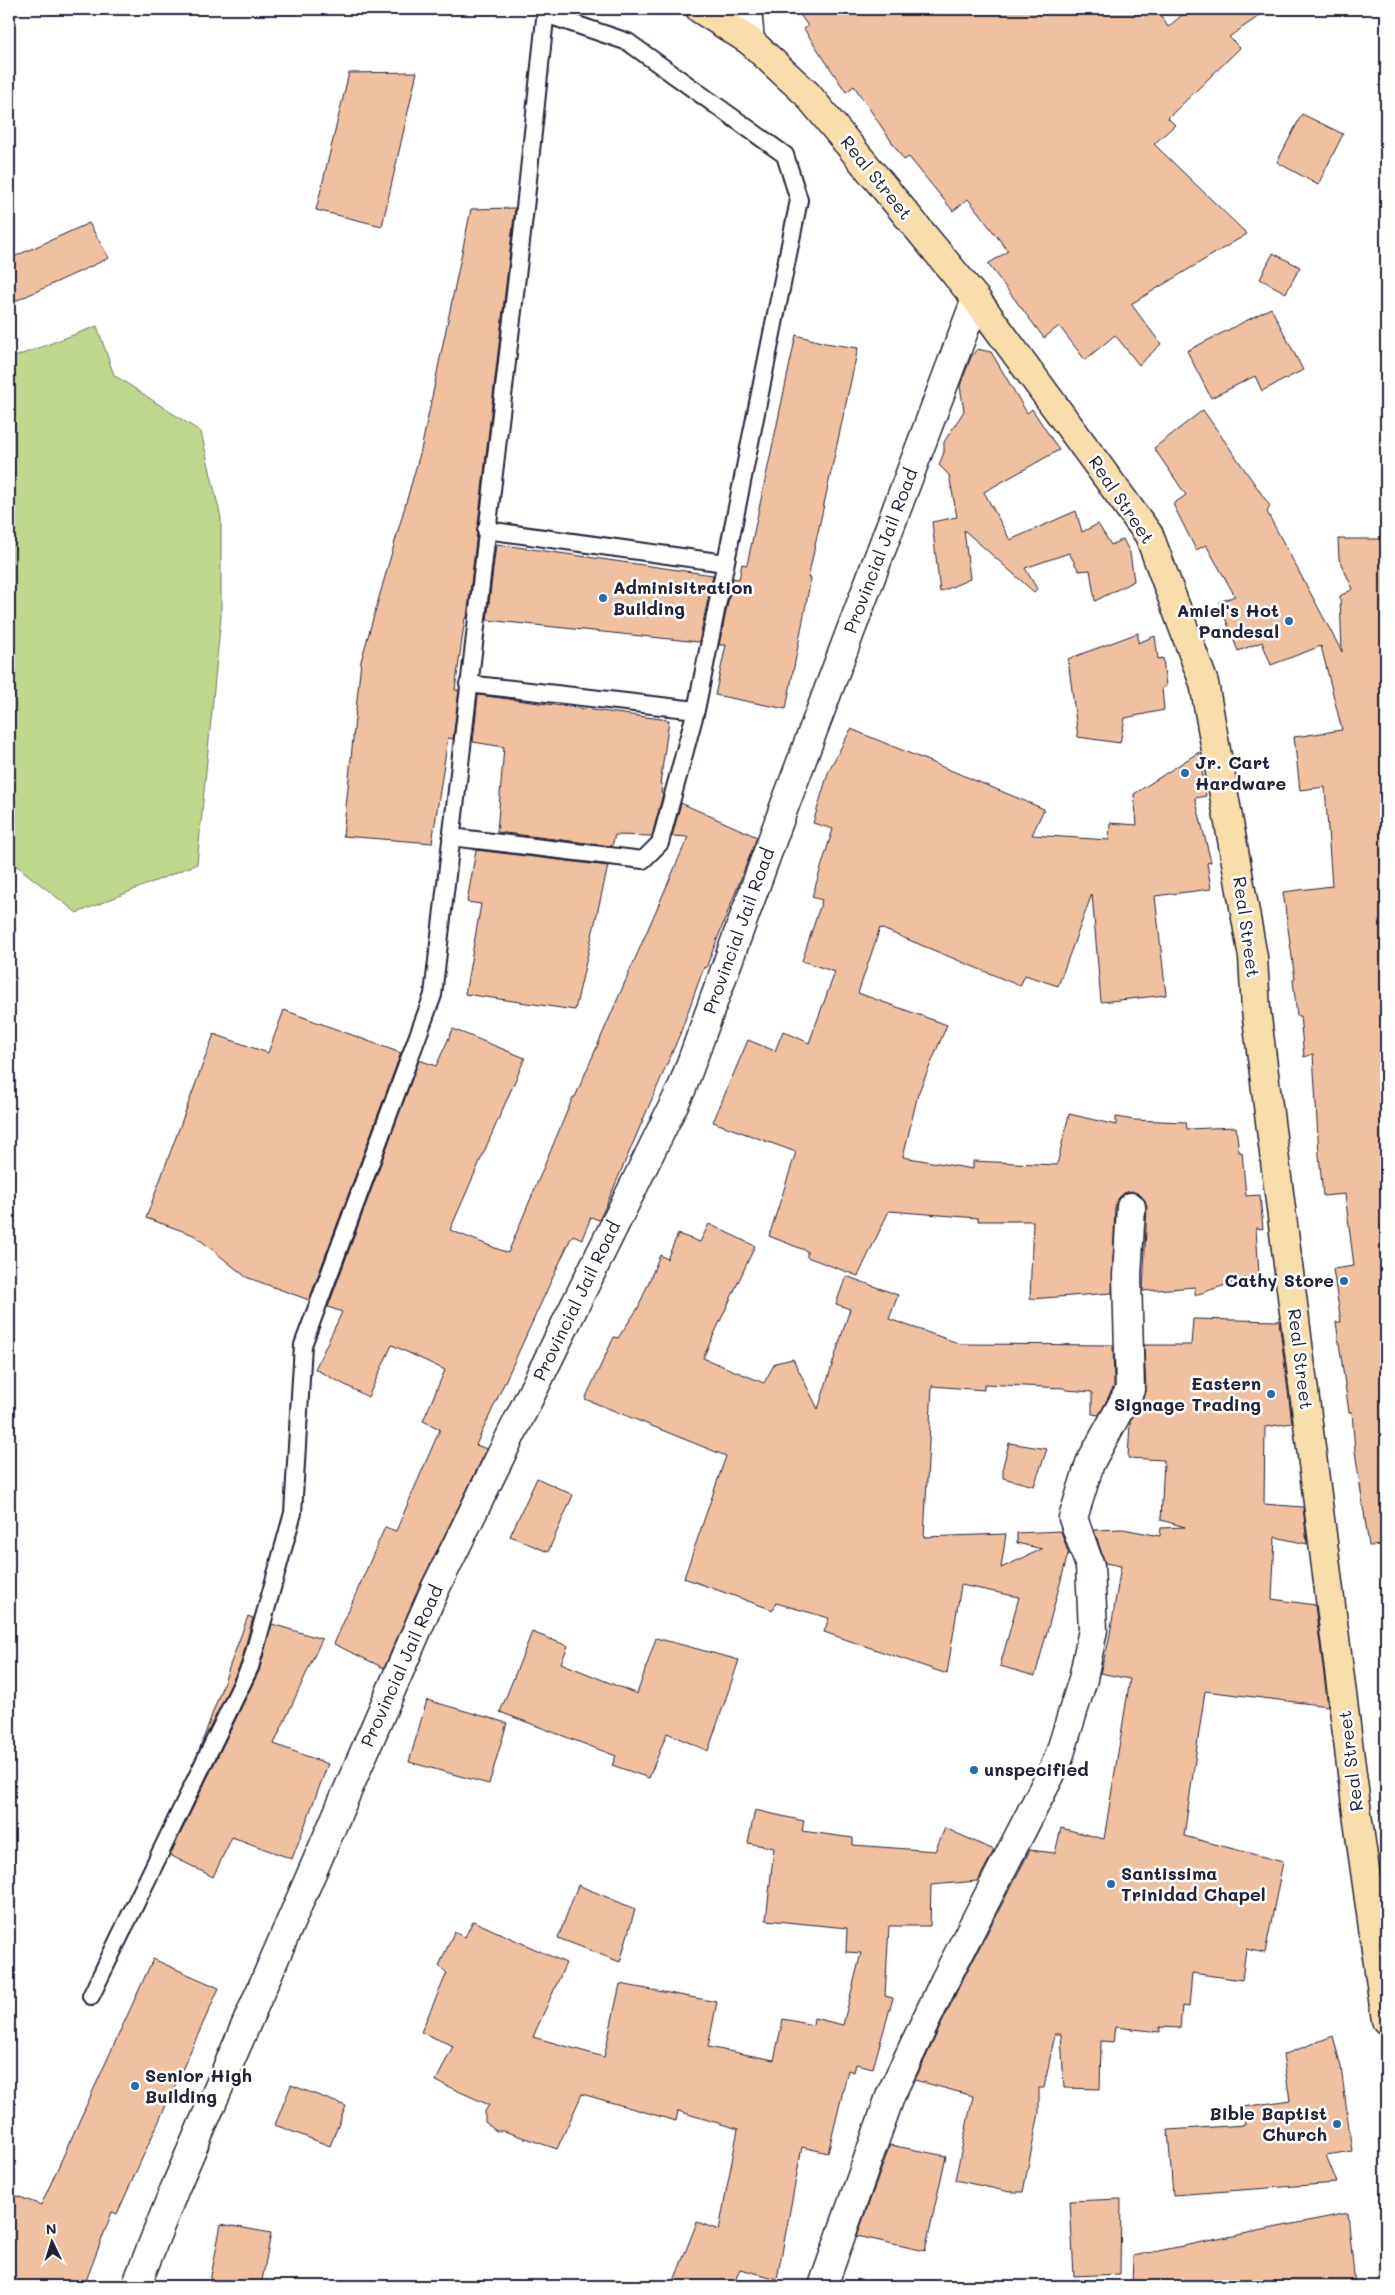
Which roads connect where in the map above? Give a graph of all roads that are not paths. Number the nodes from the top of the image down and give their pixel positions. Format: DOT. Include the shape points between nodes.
graph roads {
  1 [pos="700,9"];
  2 [pos="746,9"];
  3 [pos="545,11"];
  4 [pos="750,40"];
  5 [pos="976,299"];
  6 [pos="486,530"];
  7 [pos="725,563"];
  8 [pos="468,684"];
  9 [pos="696,710"];
  10 [pos="451,837"];
  11 [pos="1131,1207"];
  12 [pos="90,1996"];
  13 [pos="1386,2020"];
  14 [pos="136,2286"];
  15 [pos="823,2286"];
  1 -- 4 [label="main road, Real Street"];
  2 -- 4 [label="street"];
  3 -- 6 [label="lane"];
  3 -- 7 [label="lane" via="628,42 785,155 799,200"];
  4 -- 5 [label="main road, Real Street" via="807,94"];
  5 -- 13 [label="main road, Real Street" via="1149,535 1204,683 1253,957 1257,1020"];
  5 -- 14 [label="street, Provincial Jail Road" via="682,1088 435,1589 178,2179"];
  6 -- 7 [label="lane"];
  6 -- 8 [label="lane"];
  7 -- 9 [label="lane"];
  8 -- 9 [label="lane"];
  8 -- 10 [label="lane"];
  9 -- 10 [label="lane" via="660,843 643,860"];
  10 -- 12 [label="lane" via="433,995 303,1346 293,1513 250,1667"];
  11 -- 15 [label="street" via="1126,1276 1130,1390 1090,1463 1073,1518 1090,1566 1093,1630 1083,1679 1058,1760 945,1980 891,2094"];
}
